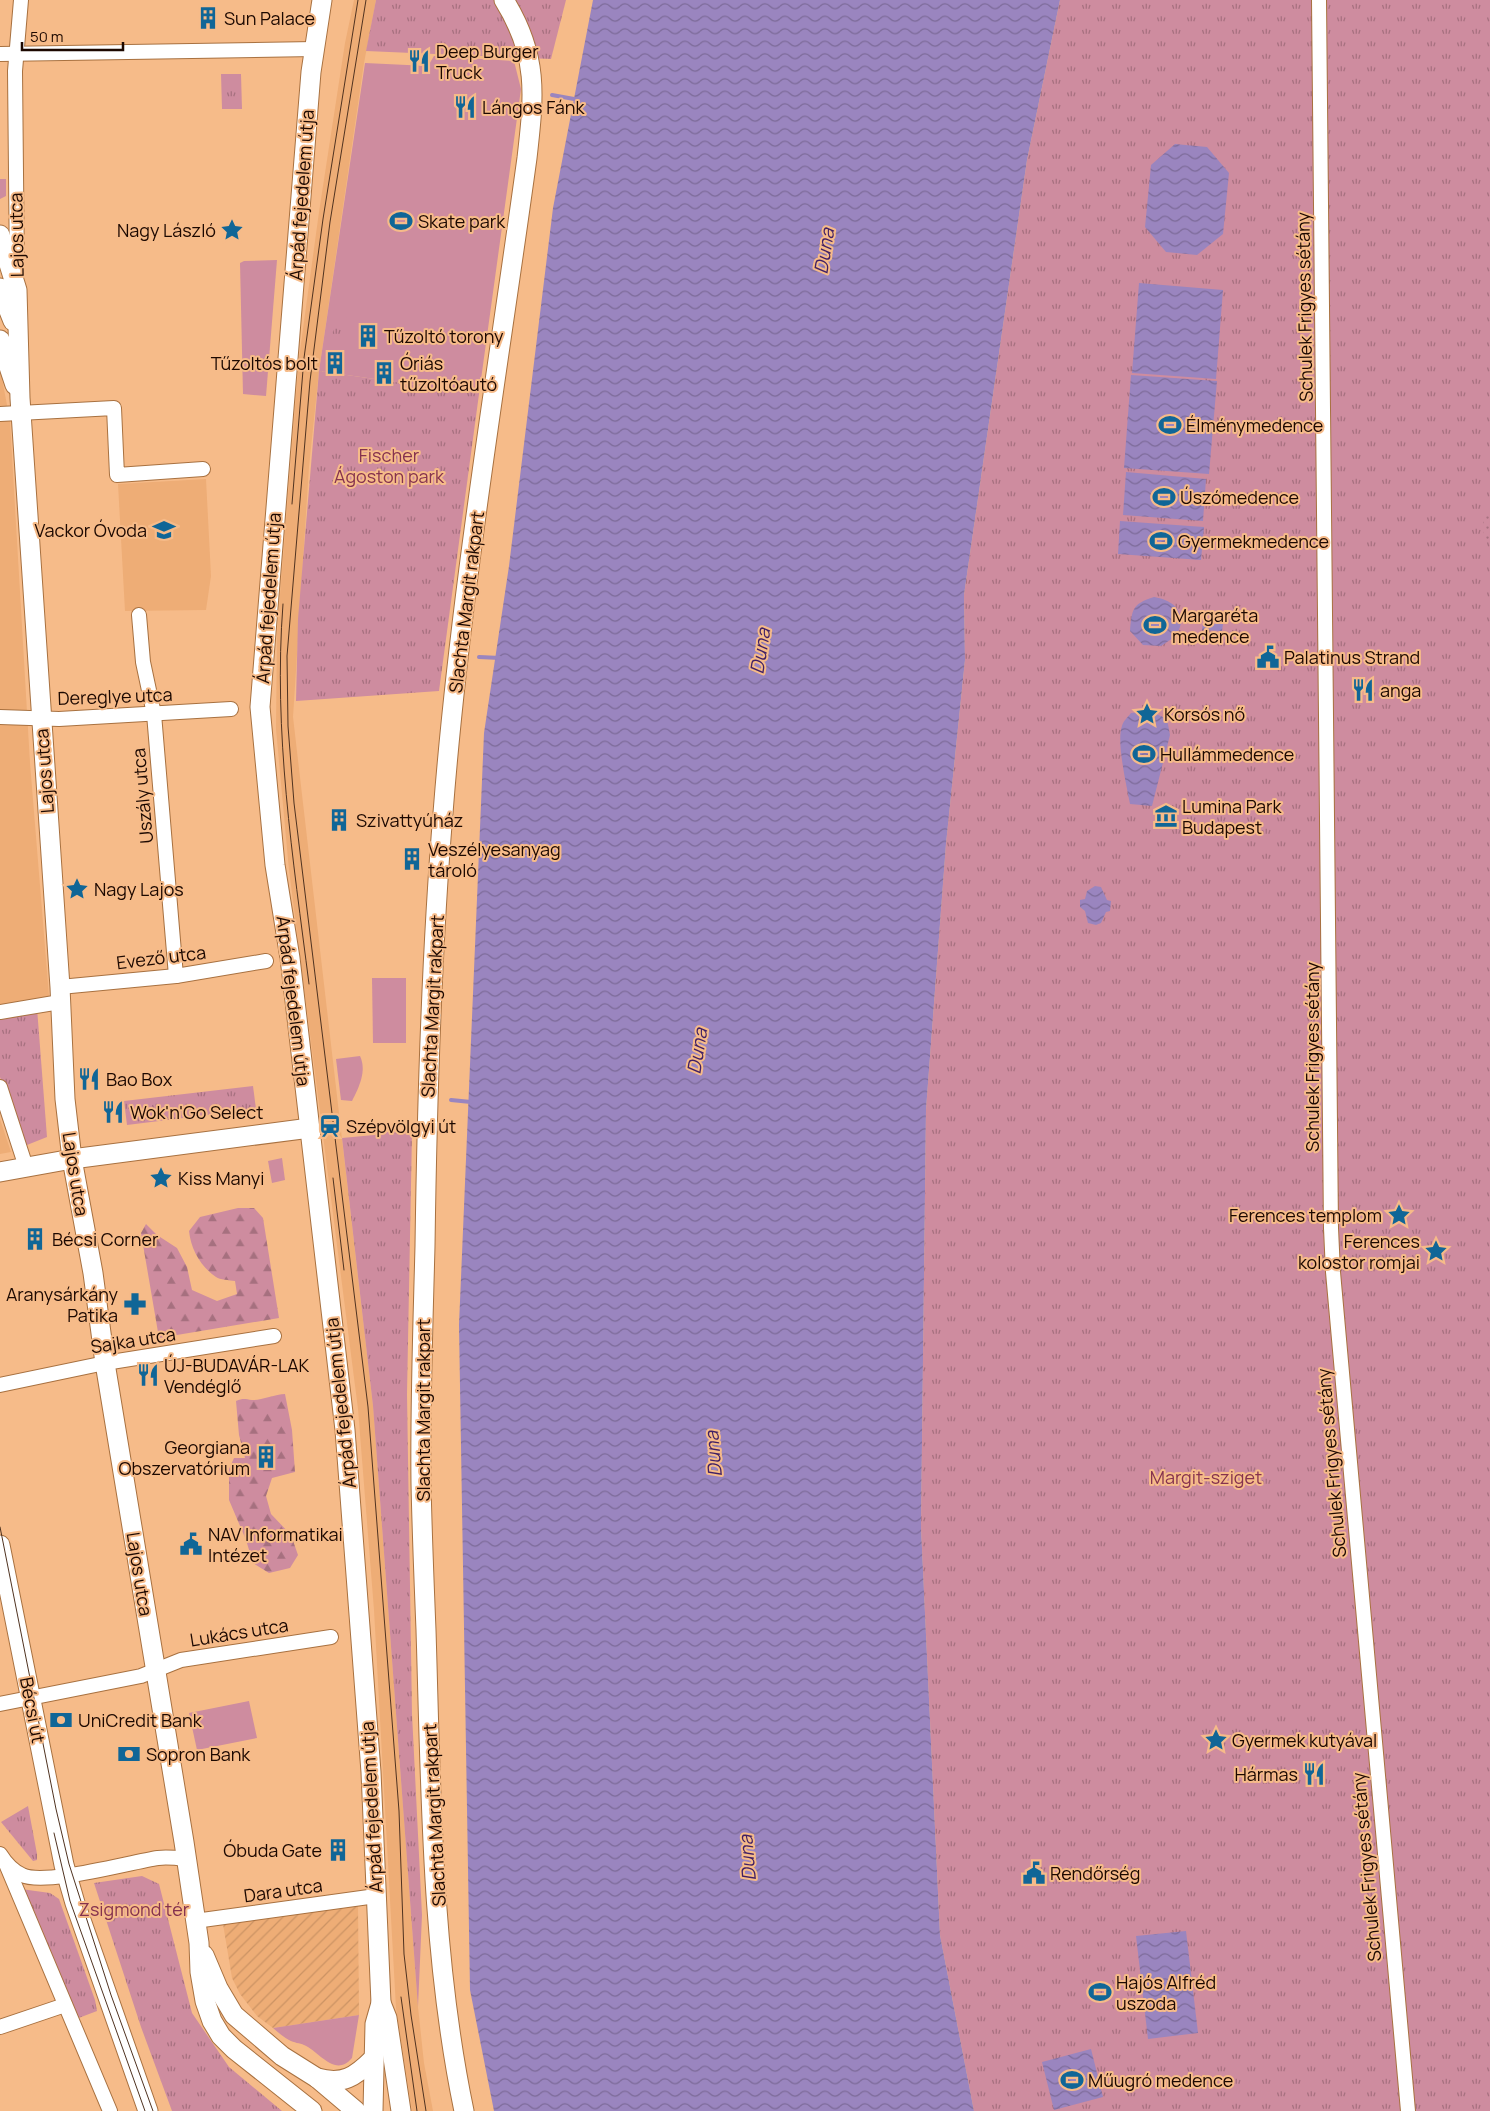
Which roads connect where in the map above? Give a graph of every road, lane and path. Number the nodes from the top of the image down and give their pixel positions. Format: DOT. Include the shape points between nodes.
graph roads {
  1 [pos="20,0"];
  2 [pos="322,0"];
  3 [pos="504,0"];
  4 [pos="1318,0"];
  5 [pos="314,49"];
  6 [pos="0,54"];
  7 [pos="16,54"];
  8 [pos="1,238"];
  9 [pos="9,289"];
  10 [pos="0,340"];
  11 [pos="20,405"];
  12 [pos="0,414"];
  13 [pos="203,469"];
  14 [pos="139,615"];
  15 [pos="230,709"];
  16 [pos="154,714"];
  17 [pos="0,717"];
  18 [pos="40,718"];
  19 [pos="266,961"];
  20 [pos="176,976"];
  21 [pos="60,994"];
  22 [pos="0,1012"];
  23 [pos="0,1087"];
  24 [pos="310,1128"];
  25 [pos="72,1159"];
  26 [pos="26,1167"];
  27 [pos="0,1172"];
  28 [pos="274,1336"];
  29 [pos="105,1362"];
  30 [pos="0,1385"];
  31 [pos="0,1545"];
  32 [pos="331,1637"];
  33 [pos="155,1670"];
  34 [pos="30,1698"];
  35 [pos="0,1704"];
  36 [pos="185,1858"];
  37 [pos="3,1859"];
  38 [pos="67,1876"];
  39 [pos="376,1896"];
  40 [pos="195,1921"];
  41 [pos="199,1943"];
  42 [pos="381,2003"];
  43 [pos="65,2005"];
  44 [pos="0,2027"];
  45 [pos="373,2059"];
  46 [pos="317,2078"];
  47 [pos="110,2111"];
  48 [pos="148,2111"];
  49 [pos="312,2111"];
  50 [pos="356,2111"];
  51 [pos="373,2111"];
  52 [pos="402,2111"];
  53 [pos="464,2111"];
  54 [pos="1408,2111"];
  1 -- 7 [label="street, Lajos utca"];
  2 -- 5 [label="main road, Árpád fejedelem útja"];
  3 -- 53 [label="main road, Slachta Margit rakpart" via="524,41 532,75 533,102 453,704 430,1007 426,1154 421,1480 430,1796 448,2016"];
  4 -- 54 [label="street, Schulek Frigyes sétány" via="1333,1272"];
  5 -- 7 [label="street"];
  5 -- 24 [label="main road, Árpád fejedelem útja" via="260,707 275,865 290,958"];
  6 -- 7 [label="street"];
  7 -- 9 [label="street, Lajos utca"];
  8 -- 9 [label="main road, Lajos utca"];
  9 -- 11 [label="main road, Lajos utca" via="19,349"];
  10 -- 11 [label="main road, Lajos utca"];
  11 -- 12 [label="street"];
  11 -- 13 [label="street" via="114,408 117,475"];
  11 -- 18 [label="main road, Lajos utca"];
  14 -- 16 [label="street, Uszály utca" via="143,662"];
  15 -- 16 [label="street, Dereglye utca"];
  16 -- 18 [label="street, Dereglye utca"];
  16 -- 20 [label="street, Uszály utca"];
  17 -- 18 [label="street, Dereglye utca"];
  18 -- 21 [label="main road, Lajos utca"];
  19 -- 20 [label="street, Evező utca"];
  20 -- 21 [label="street, Evező utca"];
  21 -- 22 [label="street, Evező utca"];
  21 -- 25 [label="main road, Lajos utca" via="65,1099"];
  23 -- 26 [label="street"];
  24 -- 25 [label="main road"];
  24 -- 39 [label="main road, Árpád fejedelem útja" via="345,1440 371,1772"];
  25 -- 26 [label="main road"];
  25 -- 29 [label="main road, Lajos utca"];
  26 -- 27 [label="main road"];
  28 -- 29 [label="street, Sajka utca"];
  29 -- 30 [label="street, Sajka utca"];
  29 -- 33 [label="main road, Lajos utca"];
  31 -- 34 [label="main road, Bécsi út"];
  32 -- 33 [label="street, Lukács utca" via="181,1660"];
  33 -- 34 [label="street, Lukács utca" via="141,1676"];
  33 -- 36 [label="main road, Lajos utca"];
  34 -- 35 [label="street, Lukács utca"];
  34 -- 38 [label="main road, Bécsi út"];
  36 -- 38 [label="street" via="161,1858"];
  36 -- 40 [label="main road, Lajos utca"];
  37 -- 38 [label="street" via="22,1875 35,1879"];
  37 -- 43 [label="street"];
  38 -- 48 [label="main road"];
  39 -- 40 [label="street, Dara utca"];
  39 -- 42 [label="main road, Árpád fejedelem útja"];
  40 -- 41 [label="main road, Lajos utca"];
  41 -- 46 [label="main road" via="218,1988 234,2015 282,2056"];
  41 -- 49 [label="main road" via="205,2001 221,2036"];
  42 -- 45 [label="main road, Árpád fejedelem útja" via="374,2024"];
  42 -- 52 [label="main road, Árpád fejedelem útja" via="387,2018"];
  43 -- 44 [label="street"];
  43 -- 47 [label="street"];
  45 -- 46 [label="main road" via="350,2078 328,2081"];
  45 -- 51 [label="main road, Árpád fejedelem útja"];
  46 -- 50 [label="main road"];
}
